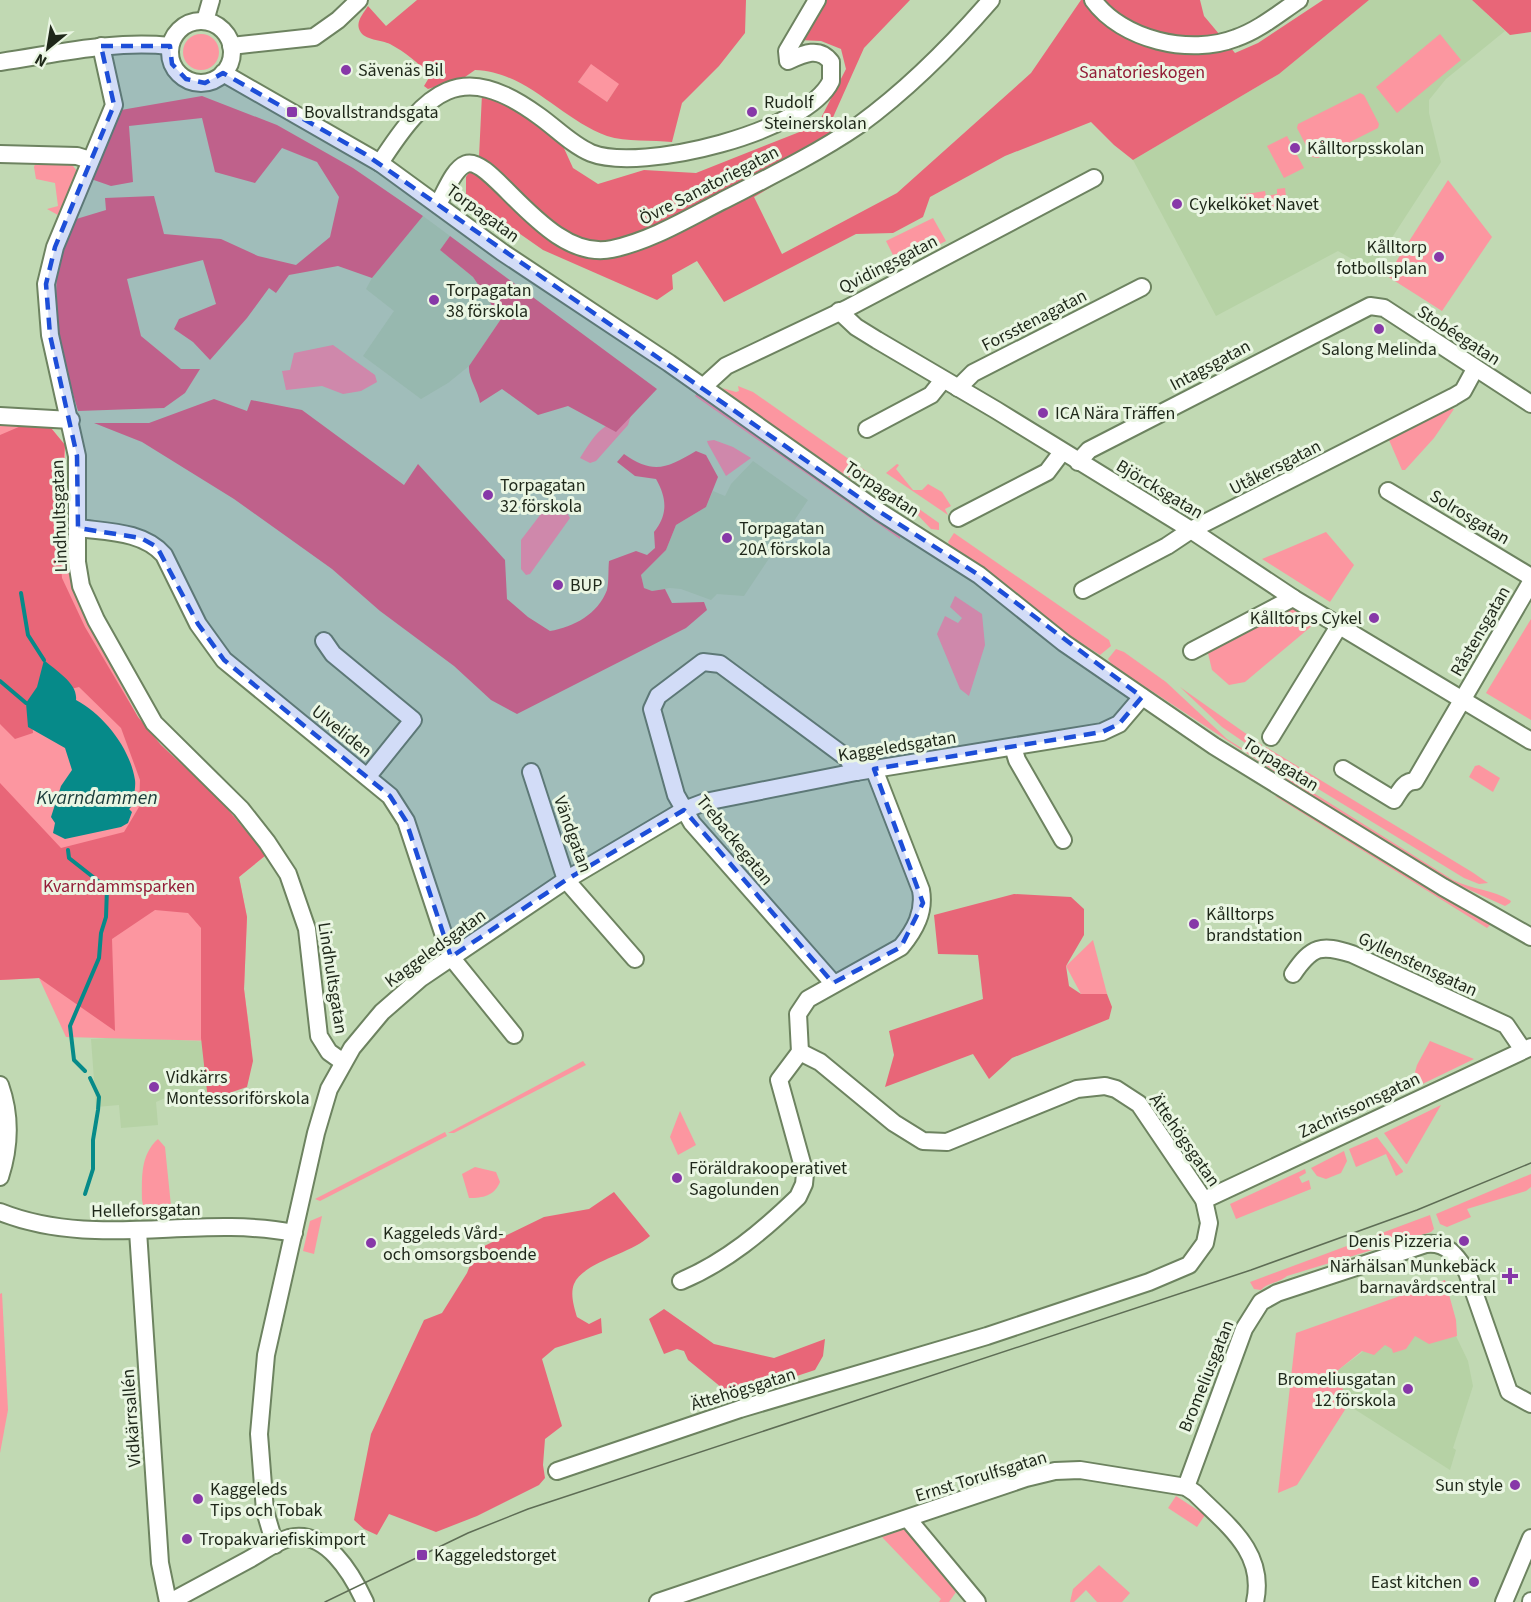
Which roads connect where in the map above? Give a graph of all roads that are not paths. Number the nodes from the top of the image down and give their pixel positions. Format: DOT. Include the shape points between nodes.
graph roads {
  1 [pos="211,0"];
  2 [pos="359,0"];
  3 [pos="817,0"];
  4 [pos="991,0"];
  5 [pos="1093,0"];
  6 [pos="1299,0"];
  7 [pos="206,21"];
  8 [pos="101,46"];
  9 [pos="170,46"];
  10 [pos="231,46"];
  11 [pos="0,62"];
  12 [pos="223,73"];
  13 [pos="0,154"];
  14 [pos="90,160"];
  15 [pos="380,163"];
  16 [pos="1094,178"];
  17 [pos="438,204"];
  18 [pos="1133,285"];
  19 [pos="1364,308"];
  20 [pos="839,311"];
  21 [pos="1475,369"];
  22 [pos="951,384"];
  23 [pos="703,387"];
  24 [pos="1531,404"];
  25 [pos="0,416"];
  26 [pos="71,420"];
  27 [pos="867,429"];
  28 [pos="1062,452"];
  29 [pos="1078,462"];
  30 [pos="1388,491"];
  31 [pos="958,518"];
  32 [pos="78,528"];
  33 [pos="1191,530"];
  34 [pos="1531,577"];
  35 [pos="1531,582"];
  36 [pos="1083,590"];
  37 [pos="1293,598"];
  38 [pos="1339,626"];
  39 [pos="324,641"];
  40 [pos="1192,651"];
  41 [pos="1142,697"];
  42 [pos="1463,699"];
  43 [pos="1271,737"];
  44 [pos="1531,741"];
  45 [pos="1013,747"];
  46 [pos="874,769"];
  47 [pos="1343,769"];
  48 [pos="531,772"];
  49 [pos="856,772"];
  50 [pos="368,776"];
  51 [pos="684,810"];
  52 [pos="1063,840"];
  53 [pos="566,880"];
  54 [pos="1528,935"];
  55 [pos="451,957"];
  56 [pos="635,959"];
  57 [pos="1293,974"];
  58 [pos="832,983"];
  59 [pos="514,1035"];
  60 [pos="1527,1049"];
  61 [pos="800,1052"];
  62 [pos="343,1062"];
  63 [pos="0,1084"];
  64 [pos="0,1178"];
  65 [pos="1204,1200"];
  66 [pos="0,1212"];
  67 [pos="138,1231"];
  68 [pos="294,1233"];
  69 [pos="681,1281"];
  70 [pos="1531,1404"];
  71 [pos="557,1471"];
  72 [pos="1186,1487"];
  73 [pos="908,1519"];
  74 [pos="1531,1538"];
  75 [pos="275,1545"];
  76 [pos="169,1602"];
  77 [pos="365,1602"];
  78 [pos="658,1602"];
  79 [pos="977,1602"];
  80 [pos="1255,1602"];
  81 [pos="1504,1602"];
  1 -- 7 [label="street"];
  2 -- 10 [label="street" via="314,37"];
  3 -- 15 [label="street" via="787,57 788,61 810,52 822,54 831,62 831,81 812,102 763,131 661,157 606,157 573,142 502,93 465,86 440,94 419,108"];
  4 -- 17 [label="street, Övre Sanatoriegatan" via="900,91 860,124 781,171 636,243 608,250 567,243 536,221 485,168 474,163 465,164 458,171"];
  5 -- 6 [label="street" via="1116,24 1131,33 1179,44 1233,40"];
  7 -- 9 [label="street" via="181,27"];
  7 -- 10 [label="street" via="222,29"];
  8 -- 9 [label="street"];
  8 -- 11 [label="street"];
  8 -- 14 [label="street, Lindhultsgatan" via="114,105"];
  9 -- 12 [label="street" via="172,64 186,79 205,83"];
  10 -- 12 [label="street" via="231,59"];
  12 -- 15 [label="street, Torpagatan"];
  13 -- 14 [label="street" via="77,156"];
  14 -- 26 [label="street, Lindhultsgatan" via="55,247 46,284 50,335"];
  15 -- 17 [label="street, Torpagatan"];
  16 -- 20 [label="street, Qvidingsgatan"];
  17 -- 23 [label="street, Torpagatan" via="510,258"];
  18 -- 22 [label="street, Forsstenagatan"];
  19 -- 21 [label="street, Stobéegatan" via="1384,308"];
  19 -- 29 [label="street, Intagsgatan" via="1089,450"];
  20 -- 22 [label="street, Björcksgatan" via="856,327"];
  20 -- 23 [label="street, Qvidingsgatan" via="726,366"];
  21 -- 24 [label="street, Stobéegatan"];
  21 -- 33 [label="street, Utåkersgatan" via="1463,391 1453,397"];
  22 -- 27 [label="street, Forsstenagatan"];
  22 -- 28 [label="street, Björcksgatan"];
  23 -- 41 [label="street, Torpagatan" via="880,512 979,575 1064,643"];
  25 -- 26 [label="street"];
  26 -- 32 [label="street, Lindhultsgatan" via="77,456"];
  28 -- 29 [label="street, Björcksgatan"];
  28 -- 31 [label="street" via="1047,471"];
  29 -- 33 [label="street, Björcksgatan"];
  30 -- 34 [label="street, Solrosgatan"];
  32 -- 50 [label="street, Ulveliden" via="141,538 157,547 198,624 224,660"];
  32 -- 62 [label="street, Lindhultsgatan" via="77,562 87,602 141,705 169,740 241,809 288,874 307,929 319,1036 329,1052"];
  33 -- 36 [label="street, Utåkersgatan"];
  33 -- 37 [label="street, Björcksgatan"];
  35 -- 42 [label="street, Råstensgatan"];
  37 -- 38 [label="street, Björcksgatan"];
  37 -- 40 [label="street"];
  38 -- 42 [label="street, Björcksgatan"];
  38 -- 43 [label="street"];
  39 -- 50 [label="street" via="333,654 413,720"];
  41 -- 45 [label="street, Kaggeledsgatan" via="1119,724 1102,732"];
  41 -- 54 [label="street, Torpagatan" via="1214,746"];
  42 -- 44 [label="street, Björcksgatan"];
  42 -- 47 [label="street" via="1415,781 1404,785 1394,800"];
  45 -- 46 [label="street, Kaggeledsgatan"];
  45 -- 52 [label="street"];
  46 -- 49 [label="street, Kaggeledsgatan"];
  46 -- 58 [label="street" via="923,903 912,934 901,947"];
  48 -- 53 [label="street, Vändgatan"];
  49 -- 51 [label="street, Kaggeledsgatan" via="705,801"];
  49 -- 51 [label="street, Trebackegatan" via="847,758 720,664 703,662 658,696 652,709 676,795"];
  50 -- 55 [label="street, Ulveliden" via="390,796 406,820"];
  51 -- 53 [label="street, Kaggeledsgatan"];
  51 -- 58 [label="street, Trebackegatan"];
  53 -- 55 [label="street, Kaggeledsgatan"];
  53 -- 56 [label="street, Vändgatan"];
  55 -- 59 [label="street, Ulveliden"];
  55 -- 62 [label="street, Kaggeledsgatan" via="389,1006"];
  57 -- 60 [label="street, Gyllenstensgatan" via="1306,956 1316,950 1330,947 1352,954 1506,1025"];
  58 -- 61 [label="street" via="808,999 798,1014"];
  60 -- 65 [label="street, Zachrissonsgatan"];
  61 -- 65 [label="street, Ättehögsgatan" via="820,1062 894,1123 923,1141 946,1142 1077,1089 1116,1089 1139,1104"];
  61 -- 69 [label="street" via="778,1080 805,1174 798,1197 727,1258"];
  62 -- 68 [label="street, Kaggeledsgatan" via="323,1109"];
  63 -- 64 [label="street" via="9,1134"];
  65 -- 71 [label="street, Ättehögsgatan" via="1209,1223 1205,1243 1196,1258 1178,1271 987,1336 740,1409"];
  66 -- 67 [label="street, Helleforsgatan" via="41,1226 70,1230"];
  67 -- 68 [label="street, Helleforsgatan" via="225,1228"];
  67 -- 76 [label="street, Vidkärrsallén" via="160,1563"];
  68 -- 75 [label="street, Kaggeledsgatan" via="266,1355 260,1406 265,1511"];
  70 -- 72 [label="street, Bromeliusgatan" via="1509,1392 1467,1272 1458,1258 1440,1245 1426,1244 1277,1293 1261,1302 1235,1348"];
  72 -- 73 [label="street, Ernst Torulfsgatan" via="1080,1470 1055,1471"];
  72 -- 80 [label="street" via="1246,1547 1258,1578"];
  73 -- 78 [label="street, Ernst Torulfsgatan"];
  73 -- 79 [label="street"];
  74 -- 81 [label="street"];
  75 -- 76 [label="street"];
  75 -- 77 [label="street" via="300,1537 323,1545 349,1573"];
}
